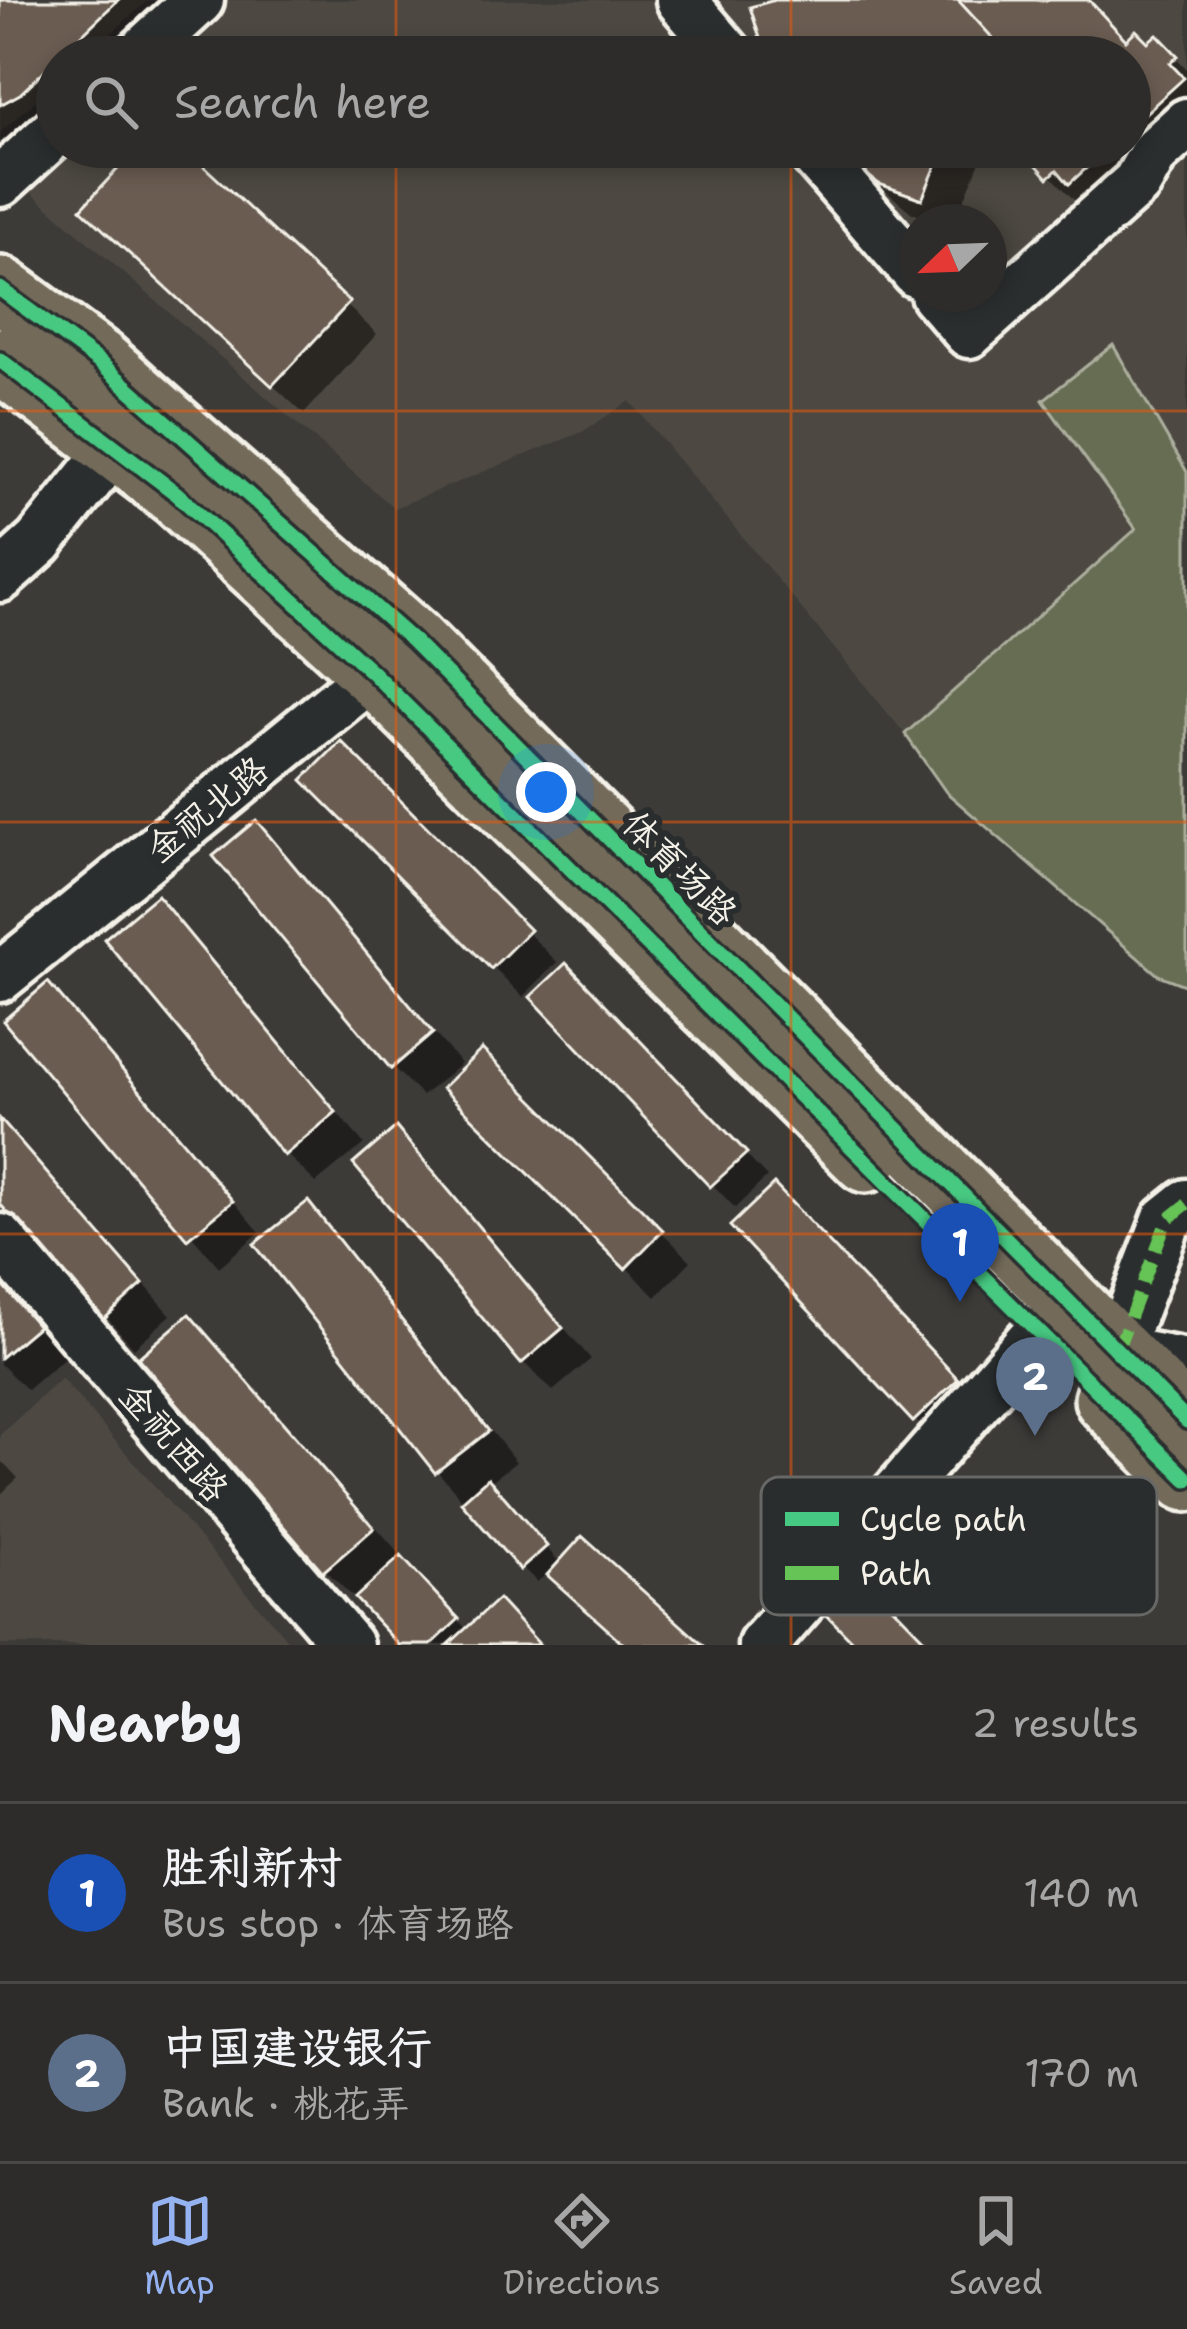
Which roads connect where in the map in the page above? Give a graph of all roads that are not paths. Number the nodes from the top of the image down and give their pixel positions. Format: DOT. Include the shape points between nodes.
graph roads {
  1 [pos="199,0"];
  2 [pos="680,0"];
  3 [pos="160,36"];
  4 [pos="712,36"];
  5 [pos="1187,123"];
  6 [pos="36,149"];
  7 [pos="1151,159"];
  8 [pos="826,168"];
  9 [pos="1146,168"];
  10 [pos="0,182"];
  11 [pos="899,252"];
  12 [pos="0,289"];
  13 [pos="1007,299"];
  14 [pos="951,312"];
  15 [pos="993,312"];
  16 [pos="0,360"];
  17 [pos="115,448"];
  18 [pos="0,577"];
  19 [pos="393,657"];
  20 [pos="0,977"];
  21 [pos="1187,1204"];
  22 [pos="0,1239"];
  23 [pos="1040,1330"];
  24 [pos="1117,1351"];
  25 [pos="1187,1364"];
  26 [pos="1187,1421"];
  27 [pos="911,1477"];
  28 [pos="1187,1479"];
  29 [pos="789,1615"];
  30 [pos="348,1645"];
  31 [pos="763,1645"];
  1 -- 3 [label="street"];
  2 -- 4 [label="street"];
  5 -- 7 [label="street"];
  6 -- 10 [label="street"];
  8 -- 11 [label="street"];
  9 -- 13 [label="street"];
  12 -- 19 [label="main road, 体育场路" via="117,378"];
  14 -- 15 [label="street" via="969,333"];
  16 -- 17 [label="main road, 体育场路"];
  17 -- 18 [label="street"];
  17 -- 19 [label="main road, 体育场路"];
  19 -- 20 [label="street, 金祝北路"];
  19 -- 23 [label="main road, 体育场路"];
  19 -- 24 [label="main road, 体育场路"];
  21 -- 24 [label="street" via="1167,1220"];
  22 -- 30 [label="street, 金祝西路"];
  23 -- 27 [label="street"];
  23 -- 28 [label="main road, 体育场路"];
  24 -- 25 [label="street"];
  24 -- 26 [label="main road, 体育场路"];
  29 -- 31 [label="street"];
}
